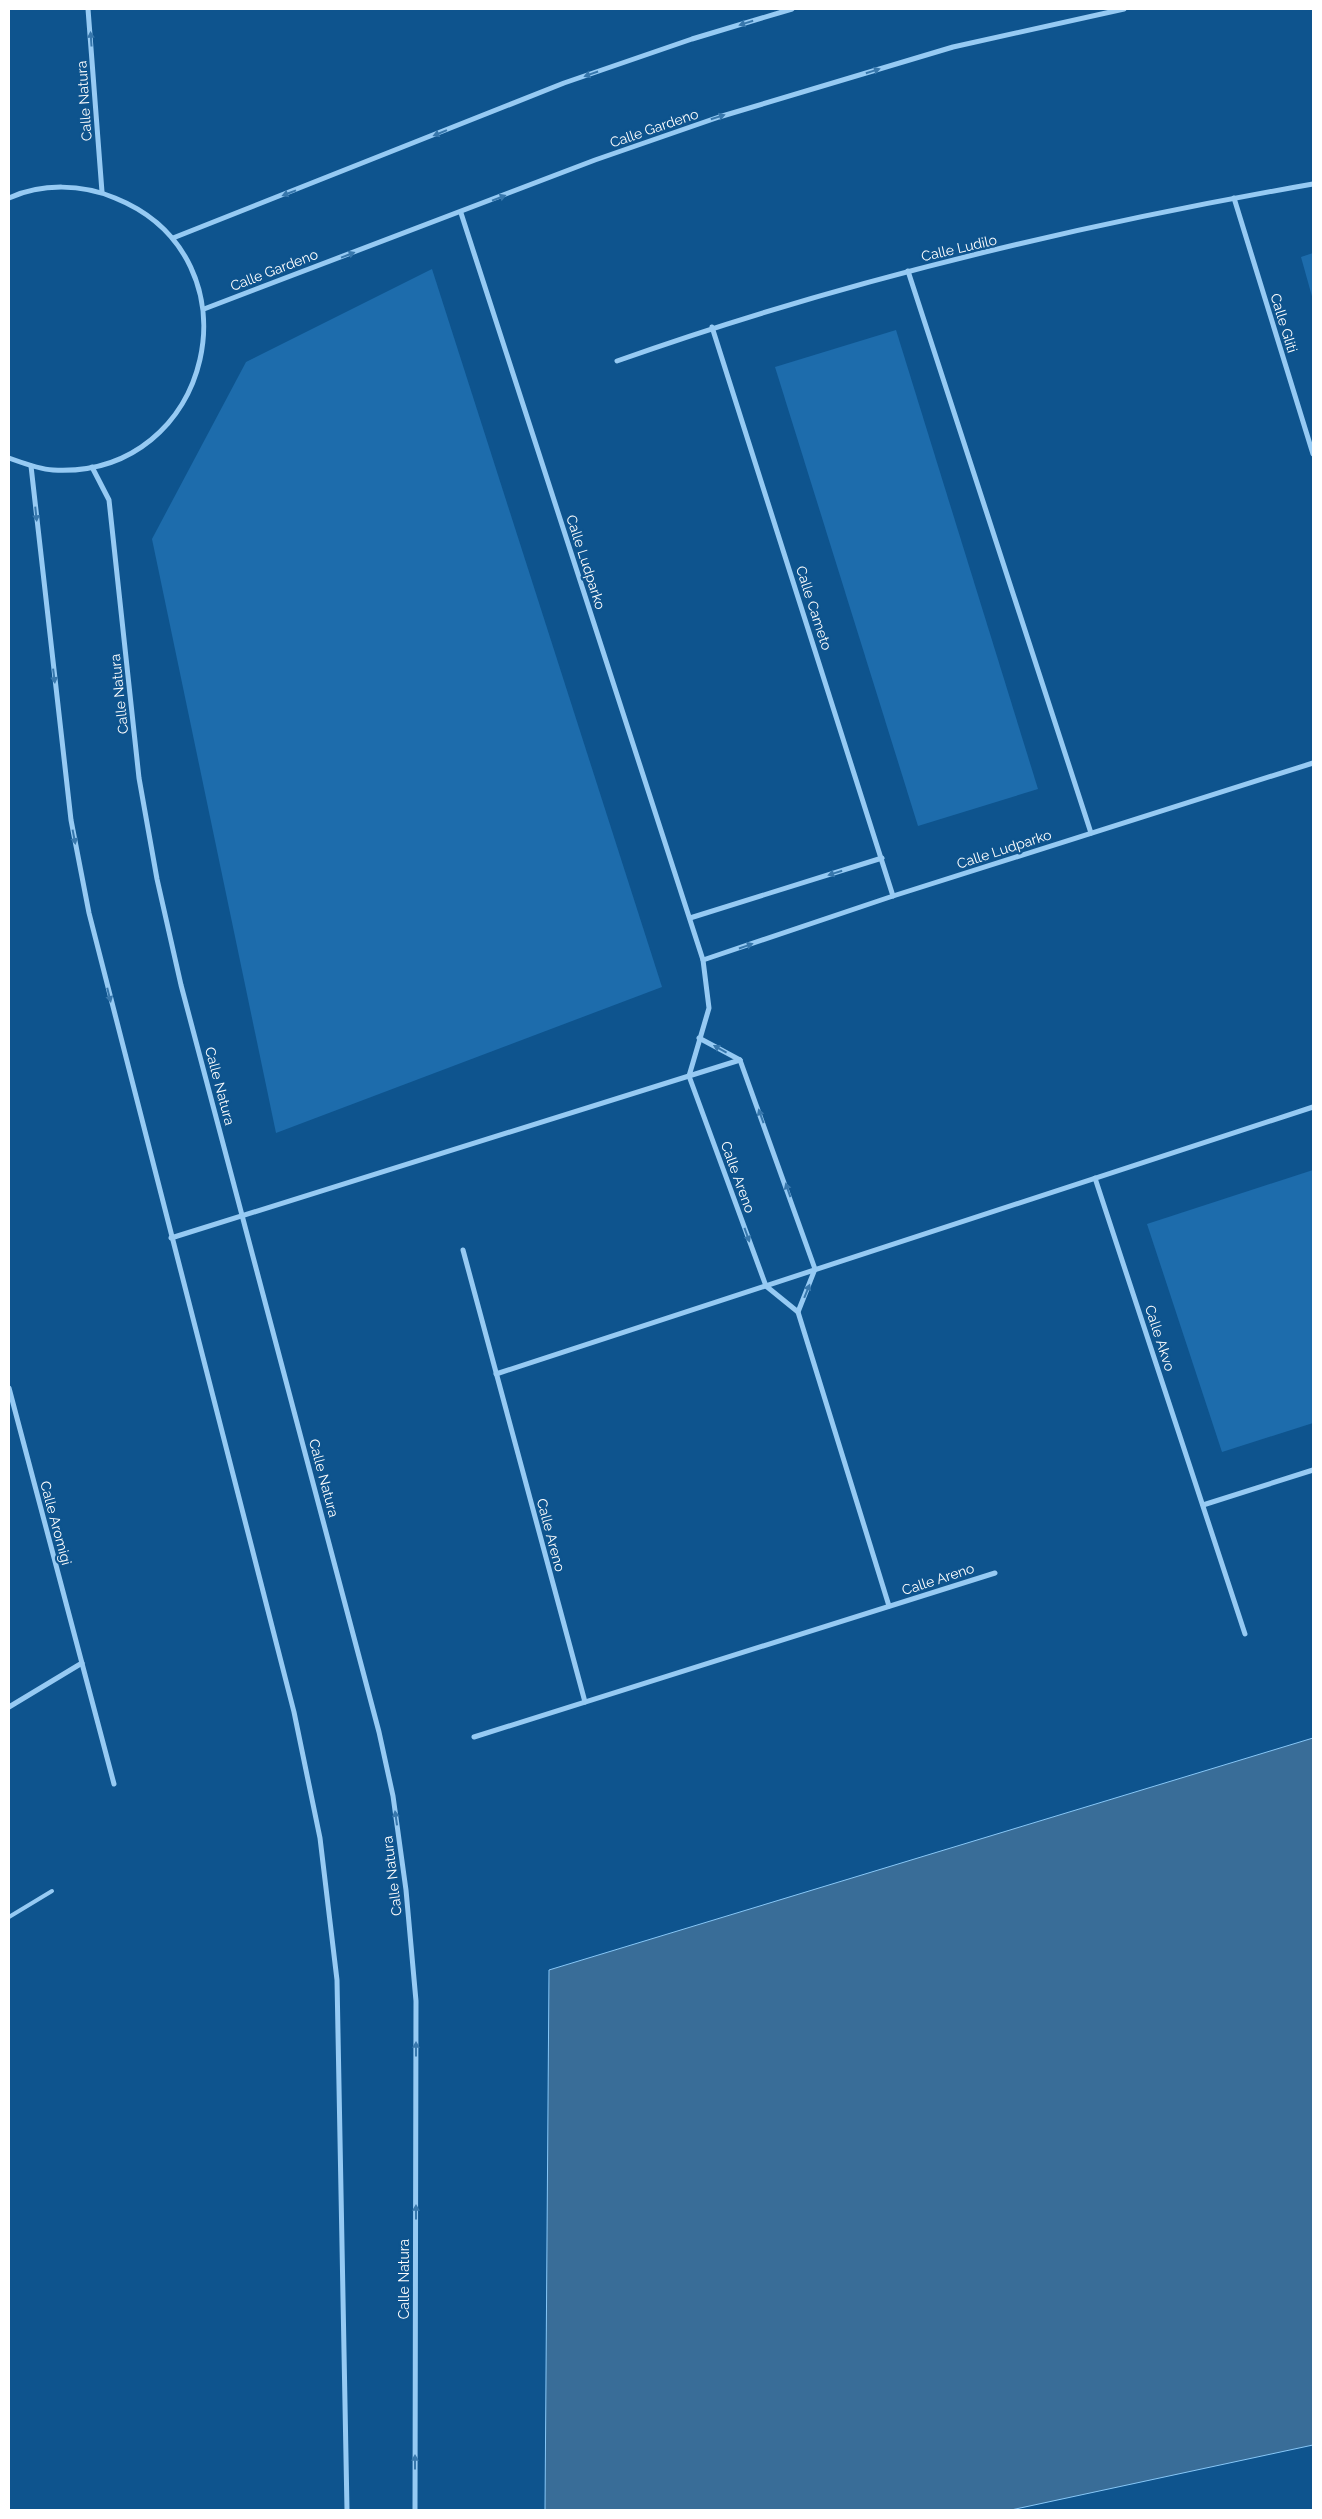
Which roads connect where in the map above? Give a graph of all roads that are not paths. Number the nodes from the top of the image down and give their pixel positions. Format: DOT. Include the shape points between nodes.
graph roads {
  1 [pos="88,9"];
  2 [pos="792,9"];
  3 [pos="1124,9"];
  4 [pos="1313,184"];
  5 [pos="102,192"];
  6 [pos="9,198"];
  7 [pos="1234,198"];
  8 [pos="461,212"];
  9 [pos="173,238"];
  10 [pos="908,271"];
  11 [pos="204,309"];
  12 [pos="712,327"];
  13 [pos="617,361"];
  14 [pos="1313,454"];
  15 [pos="9,458"];
  16 [pos="31,466"];
  17 [pos="92,467"];
  18 [pos="1313,762"];
  19 [pos="1091,833"];
  20 [pos="882,858"];
  21 [pos="893,896"];
  22 [pos="690,918"];
  23 [pos="703,960"];
  24 [pos="700,1038"];
  25 [pos="740,1060"];
  26 [pos="689,1076"];
  27 [pos="1313,1107"];
  28 [pos="1096,1178"];
  29 [pos="243,1216"];
  30 [pos="171,1238"];
  31 [pos="463,1250"];
  32 [pos="815,1269"];
  33 [pos="766,1286"];
  34 [pos="798,1312"];
  35 [pos="496,1374"];
  36 [pos="9,1388"];
  37 [pos="1313,1470"];
  38 [pos="1203,1505"];
  39 [pos="995,1573"];
  40 [pos="889,1606"];
  41 [pos="1244,1634"];
  42 [pos="82,1663"];
  43 [pos="585,1702"];
  44 [pos="9,1707"];
  45 [pos="474,1738"];
  46 [pos="114,1784"];
  47 [pos="52,1891"];
  48 [pos="9,1918"];
  49 [pos="347,2510"];
  50 [pos="415,2510"];
  5 -- 1 [label="street, Calle Natura, one-way"];
  2 -- 9 [label="street, one-way" via="564,83"];
  8 -- 3 [label="street, Calle Gardeno, one-way" via="595,160 720,117 953,48"];
  4 -- 7 [label="street, Calle Ludilo"];
  5 -- 6 [label="street" via="74,187 45,188"];
  5 -- 9 [label="street" via="153,218"];
  7 -- 10 [label="street, Calle Ludilo"];
  7 -- 14 [label="street, Calle Gliti"];
  11 -- 8 [label="street, Calle Gardeno, one-way"];
  8 -- 22 [label="street, Calle Ludparko"];
  9 -- 11 [label="street" via="198,284"];
  10 -- 12 [label="street, Calle Ludilo"];
  10 -- 19 [label="street"];
  11 -- 17 [label="street" via="205,336 201,362 193,387 179,410 141,447 118,460"];
  12 -- 13 [label="street, Calle Ludilo"];
  12 -- 20 [label="street, Calle Cameto"];
  15 -- 16 [label="street"];
  16 -- 17 [label="street" via="51,470"];
  16 -- 30 [label="street, one-way" via="71,820 89,913"];
  17 -- 29 [label="street, Calle Natura" via="109,500 140,778 157,879 181,985"];
  18 -- 19 [label="street, Calle Ludparko"];
  19 -- 21 [label="street, Calle Ludparko"];
  20 -- 21 [label="street, Calle Cameto"];
  20 -- 22 [label="street, one-way"];
  23 -- 21 [label="street, Calle Ludparko, one-way"];
  22 -- 23 [label="street, Calle Ludparko"];
  23 -- 24 [label="street, Calle Ludparko" via="708,1008"];
  25 -- 24 [label="street, one-way"];
  24 -- 26 [label="street, Calle Ludparko"];
  25 -- 26 [label="street"];
  32 -- 25 [label="street, one-way"];
  26 -- 29 [label="street"];
  26 -- 33 [label="street, Calle Areno, one-way"];
  27 -- 28 [label="street"];
  28 -- 32 [label="street"];
  28 -- 38 [label="street, Calle Akvo"];
  29 -- 30 [label="street"];
  50 -- 29 [label="street, Calle Natura, one-way" via="416,2001 395,1806 379,1732"];
  30 -- 49 [label="street" via="294,1712 320,1838 328,1895 337,1980"];
  31 -- 35 [label="street, Calle Areno"];
  32 -- 33 [label="street"];
  34 -- 32 [label="street, one-way"];
  33 -- 34 [label="street"];
  33 -- 35 [label="street"];
  34 -- 40 [label="street, Calle Areno"];
  35 -- 43 [label="street, Calle Areno"];
  36 -- 42 [label="street, Calle Aromigi"];
  37 -- 38 [label="street"];
  38 -- 41 [label="street, Calle Akvo"];
  39 -- 40 [label="street, Calle Areno"];
  40 -- 43 [label="street, Calle Areno"];
  42 -- 44 [label="street"];
  42 -- 46 [label="street, Calle Aromigi"];
  43 -- 45 [label="street, Calle Areno"];
  47 -- 48 [label="lane"];
}
